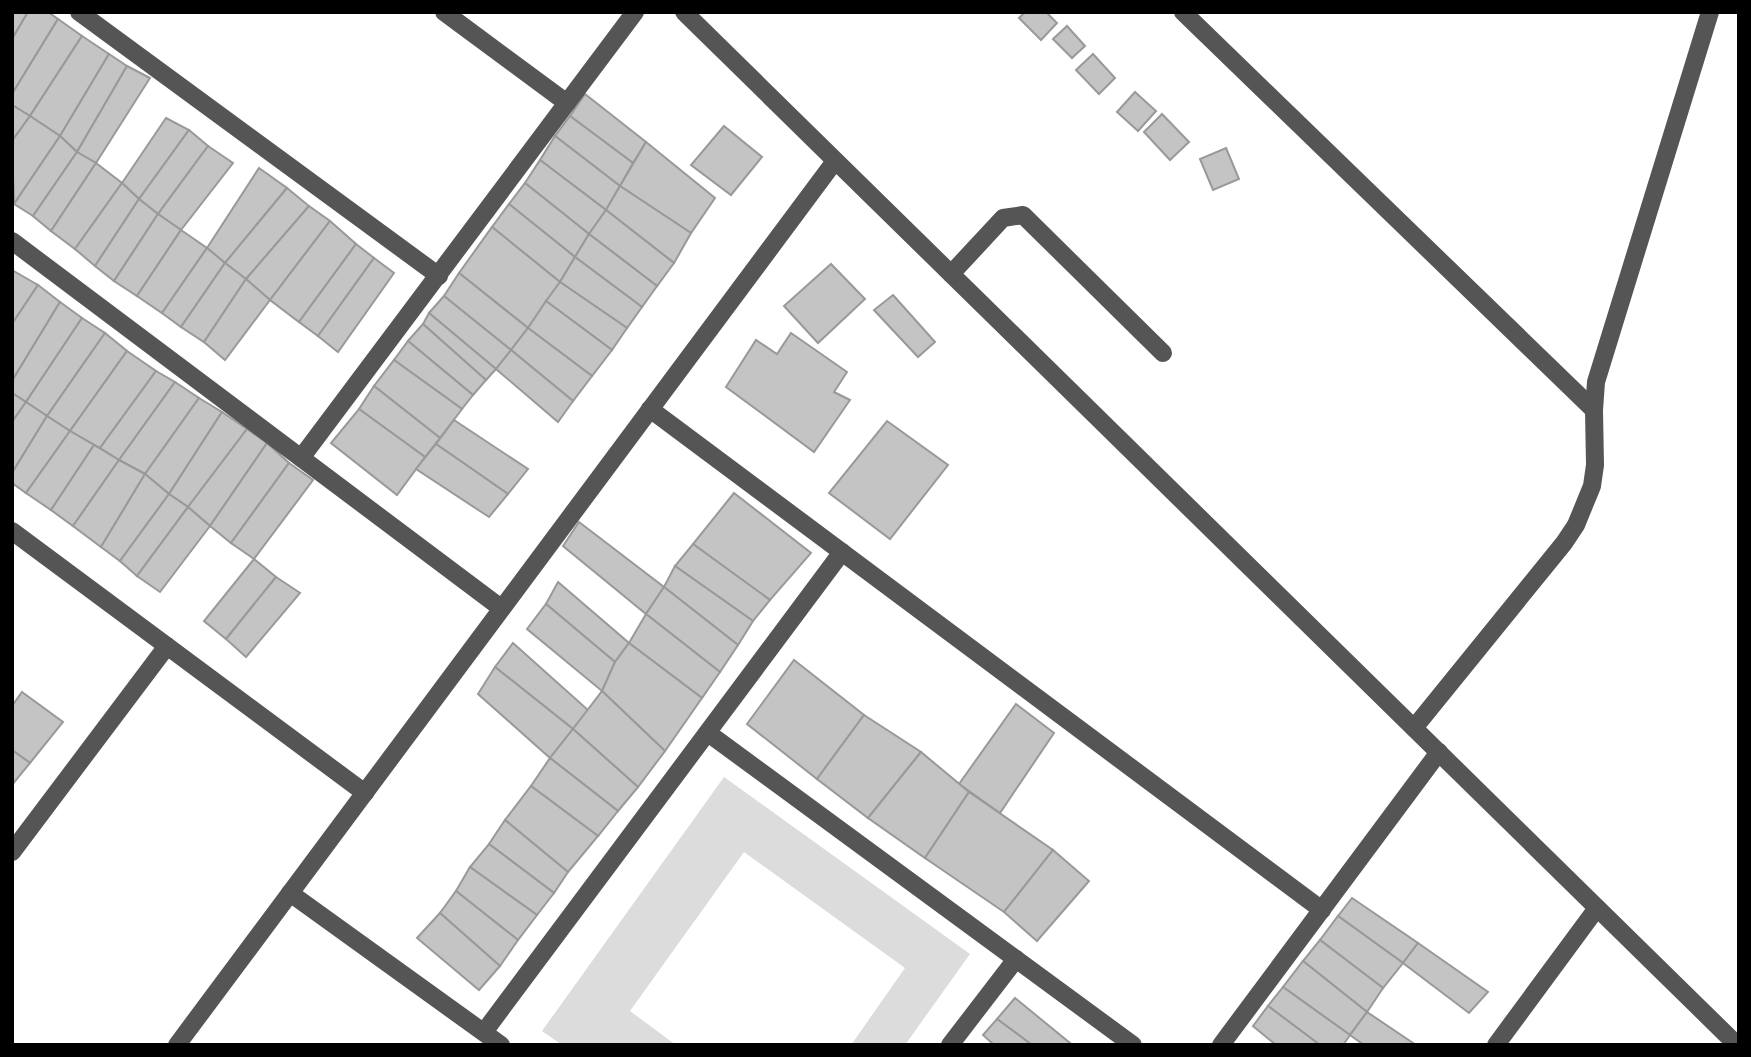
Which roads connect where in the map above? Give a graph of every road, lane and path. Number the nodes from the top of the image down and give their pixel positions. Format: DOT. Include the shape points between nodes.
graph roads {
  1 [pos="79,12"];
  2 [pos="444,12"];
  3 [pos="635,12"];
  4 [pos="684,12"];
  5 [pos="1183,12"];
  6 [pos="1710,12"];
  7 [pos="567,103"];
  8 [pos="835,160"];
  9 [pos="12,241"];
  10 [pos="951,274"];
  11 [pos="439,276"];
  12 [pos="1163,353"];
  13 [pos="649,409"];
  14 [pos="1594,410"];
  15 [pos="301,458"];
  16 [pos="12,531"];
  17 [pos="842,552"];
  18 [pos="501,608"];
  19 [pos="167,646"];
  20 [pos="1414,728"];
  21 [pos="708,733"];
  22 [pos="1439,752"];
  23 [pos="365,793"];
  24 [pos="19,829"];
  25 [pos="12,852"];
  26 [pos="290,893"];
  27 [pos="1597,908"];
  28 [pos="1322,910"];
  29 [pos="1016,959"];
  30 [pos="484,1032"];
  31 [pos="177,1045"];
  32 [pos="501,1045"];
  33 [pos="950,1045"];
  34 [pos="1133,1045"];
  35 [pos="1221,1045"];
  36 [pos="1496,1045"];
  37 [pos="1737,1045"];
  1 -- 11 [label="street"];
  2 -- 7 [label="street"];
  3 -- 7 [label="street"];
  4 -- 8 [label="street"];
  5 -- 14 [label="street"];
  6 -- 14 [label="street" via="1598,375"];
  7 -- 11 [label="street"];
  8 -- 10 [label="street"];
  8 -- 13 [label="street"];
  9 -- 15 [label="street"];
  10 -- 12 [label="street" via="1003,218 1023,215"];
  10 -- 20 [label="street"];
  11 -- 15 [label="street"];
  13 -- 17 [label="street"];
  13 -- 18 [label="street"];
  14 -- 20 [label="street" via="1592,486 1576,526"];
  15 -- 18 [label="street"];
  16 -- 19 [label="street"];
  17 -- 21 [label="street"];
  17 -- 28 [label="street"];
  18 -- 23 [label="street"];
  19 -- 23 [label="street"];
  19 -- 24 [label="street"];
  20 -- 22 [label="street"];
  21 -- 29 [label="street"];
  21 -- 30 [label="street"];
  22 -- 27 [label="street"];
  22 -- 28 [label="street"];
  23 -- 26 [label="street"];
  24 -- 25 [label="street"];
  26 -- 30 [label="street"];
  26 -- 31 [label="street"];
  27 -- 36 [label="street"];
  27 -- 37 [label="street"];
  28 -- 35 [label="street"];
  29 -- 33 [label="street"];
  29 -- 34 [label="street"];
  30 -- 32 [label="street"];
}
